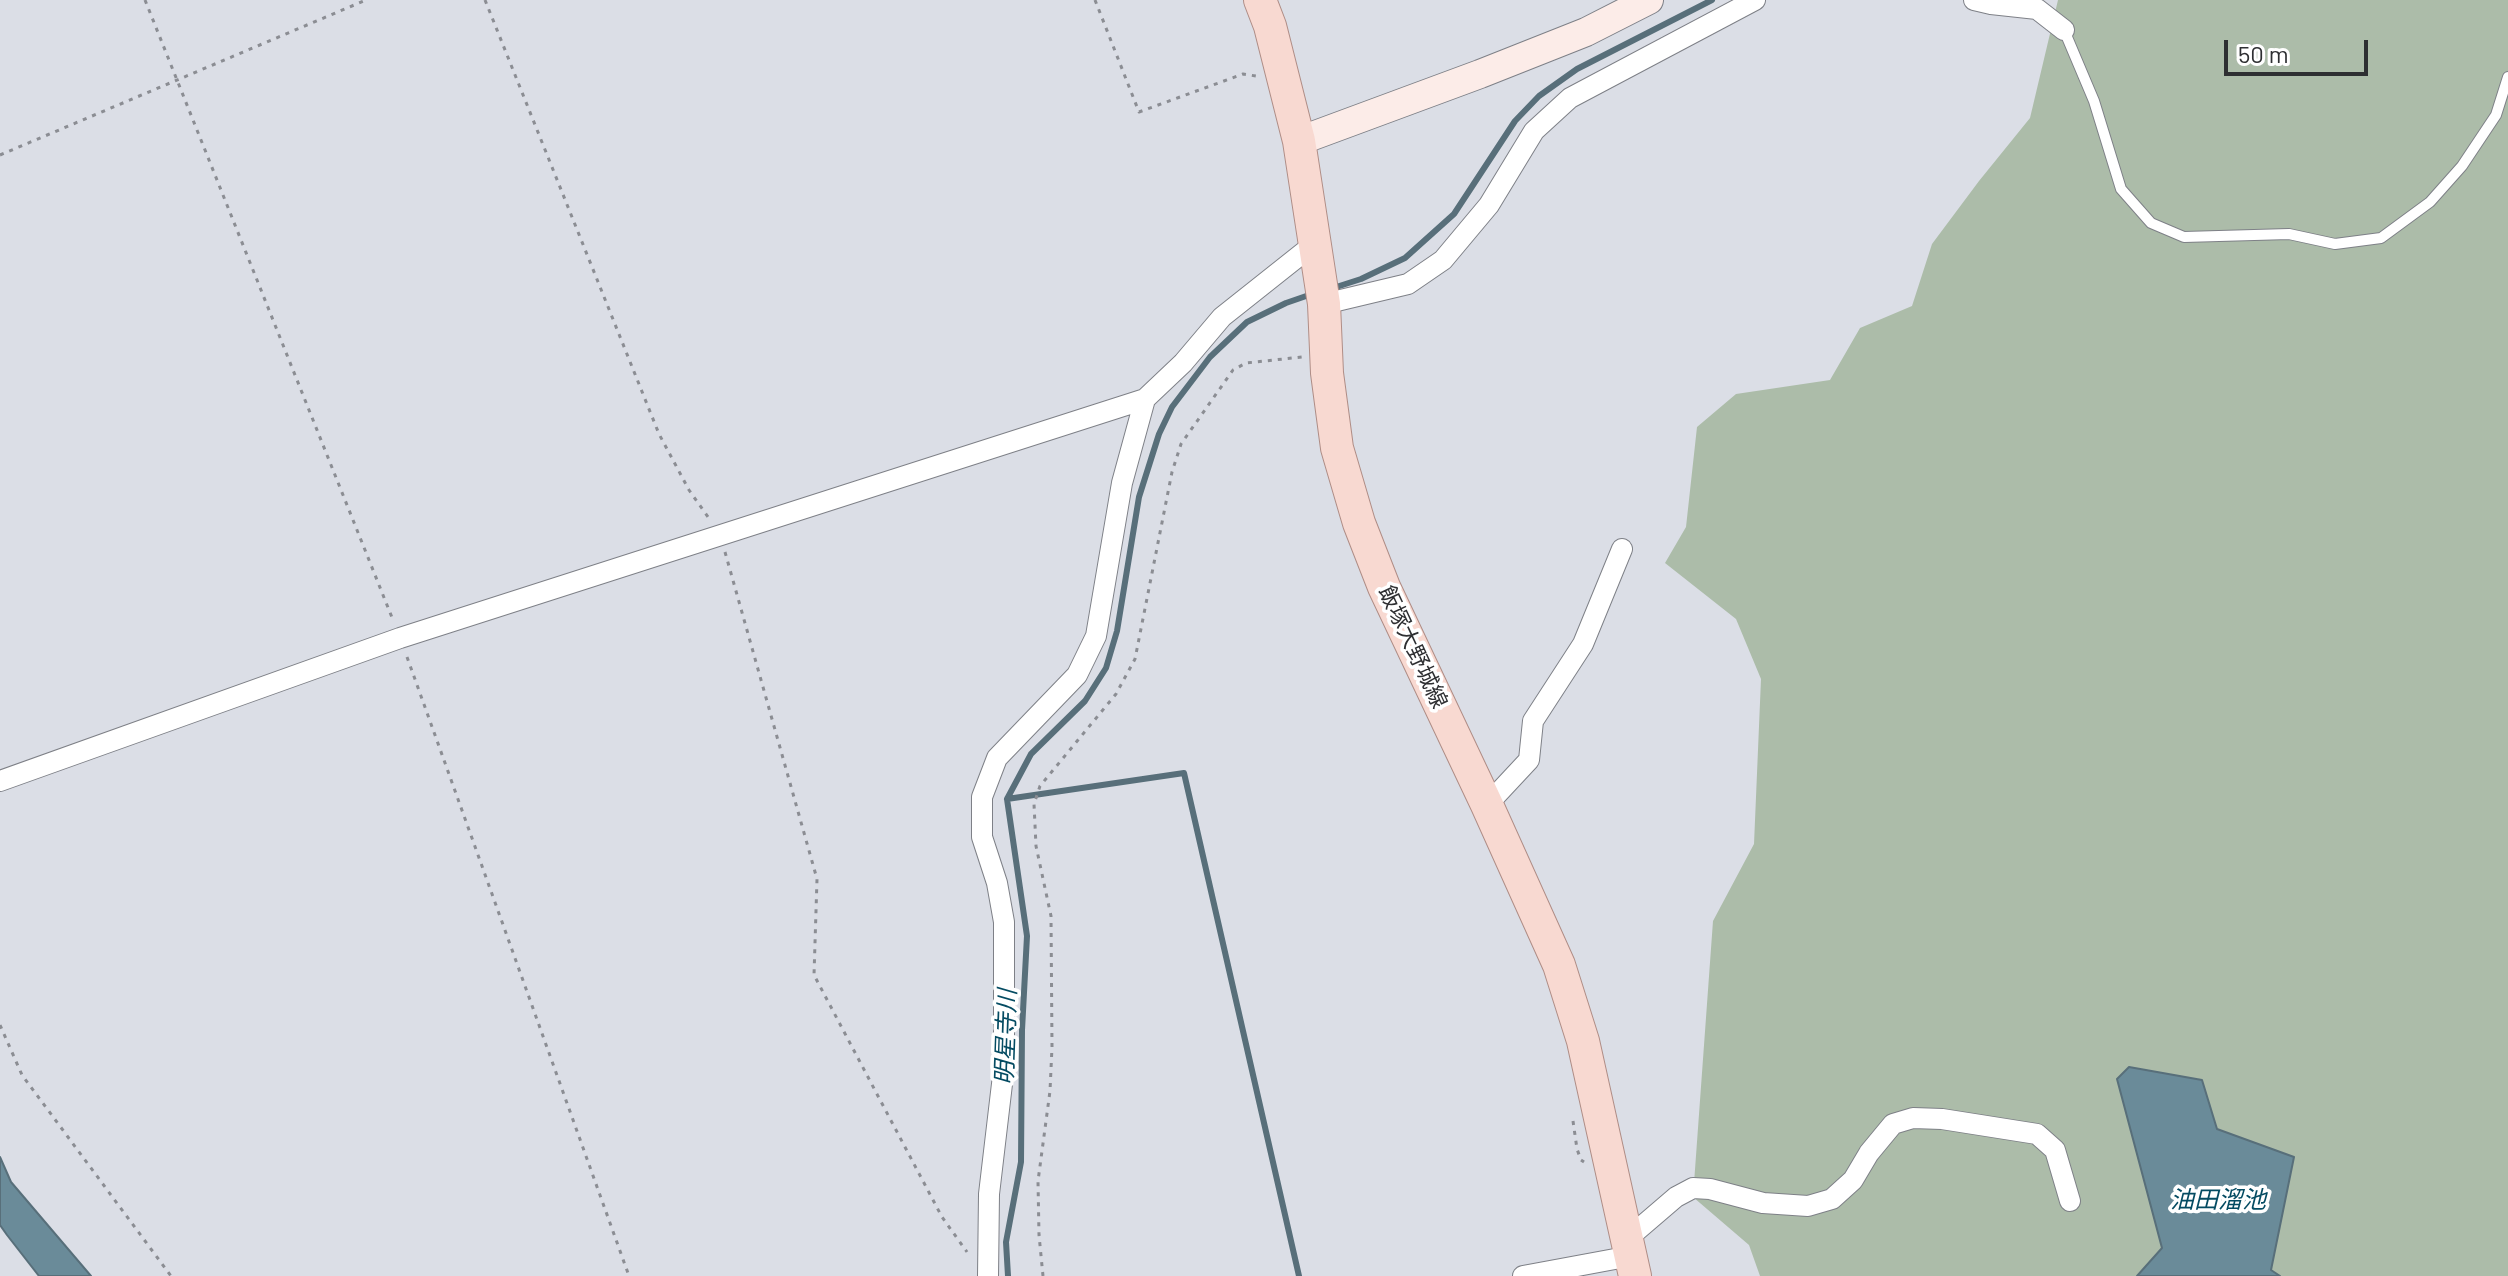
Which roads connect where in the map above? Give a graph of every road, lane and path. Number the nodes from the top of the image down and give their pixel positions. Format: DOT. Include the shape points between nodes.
graph roads {
  1 [pos="145,0"];
  2 [pos="366,0"];
  3 [pos="485,0"];
  4 [pos="1095,0"];
  5 [pos="1260,0"];
  6 [pos="1649,0"];
  7 [pos="1755,0"];
  8 [pos="1974,0"];
  9 [pos="2064,30"];
  10 [pos="2508,77"];
  11 [pos="1259,78"];
  12 [pos="177,81"];
  13 [pos="1299,141"];
  14 [pos="0,155"];
  15 [pos="1316,256"];
  16 [pos="1324,304"];
  17 [pos="1326,354"];
  18 [pos="1145,399"];
  19 [pos="720,535"];
  20 [pos="1622,549"];
  21 [pos="400,638"];
  22 [pos="0,781"];
  23 [pos="1487,805"];
  24 [pos="0,1025"];
  25 [pos="1573,1118"];
  26 [pos="1611,1167"];
  27 [pos="2070,1201"];
  28 [pos="967,1252"];
  29 [pos="1622,1262"];
  30 [pos="171,1276"];
  31 [pos="629,1276"];
  32 [pos="988,1276"];
  33 [pos="1043,1276"];
  34 [pos="1523,1276"];
  1 -- 12 [label="path"];
  2 -- 12 [label="path"];
  3 -- 19 [label="path" via="659,434"];
  4 -- 11 [label="path" via="1139,112 1243,74"];
  5 -- 13 [label="main road, 飯塚大野城線"];
  6 -- 13 [label="street" via="1586,32"];
  7 -- 16 [label="street" via="1570,98 1534,131 1489,205 1443,260 1408,284"];
  8 -- 9 [label="street" via="2037,9"];
  9 -- 10 [label="lane" via="2094,101 2121,189 2151,223 2184,237 2289,234 2335,244 2381,238 2430,202 2462,166 2496,115"];
  12 -- 14 [label="path"];
  12 -- 21 [label="path"];
  13 -- 15 [label="main road, 飯塚大野城線"];
  15 -- 16 [label="main road, 飯塚大野城線"];
  15 -- 18 [label="street" via="1222,317"];
  16 -- 17 [label="main road, 飯塚大野城線"];
  17 -- 23 [label="main road, 飯塚大野城線" via="1337,448 1359,523"];
  17 -- 33 [label="path" via="1246,363 1233,370 1181,444 1135,659 1116,694 1040,786 1034,804 1036,846 1051,916 1051,1076 1038,1181"];
  18 -- 19 [label="street"];
  18 -- 32 [label="street" via="1122,483 1096,636 1077,675 997,758 982,797 982,837 1004,922 1004,1067 989,1194"];
  19 -- 21 [label="street"];
  19 -- 28 [label="path" via="817,879 814,975 942,1217"];
  20 -- 23 [label="street" via="1583,644 1533,721 1529,760"];
  21 -- 22 [label="street"];
  21 -- 31 [label="path"];
  23 -- 26 [label="main road, 飯塚大野城線" via="1559,965 1583,1041"];
  24 -- 30 [label="path" via="22,1075"];
  25 -- 26 [label="path" via="1581,1160"];
  26 -- 29 [label="main road, 飯塚大野城線"];
  27 -- 29 [label="street" via="2055,1150 2037,1134 1913,1118 1893,1124 1853,1180 1832,1199 1808,1206 1763,1203 1693,1188 1676,1197"];
  29 -- 34 [label="street"];
}
